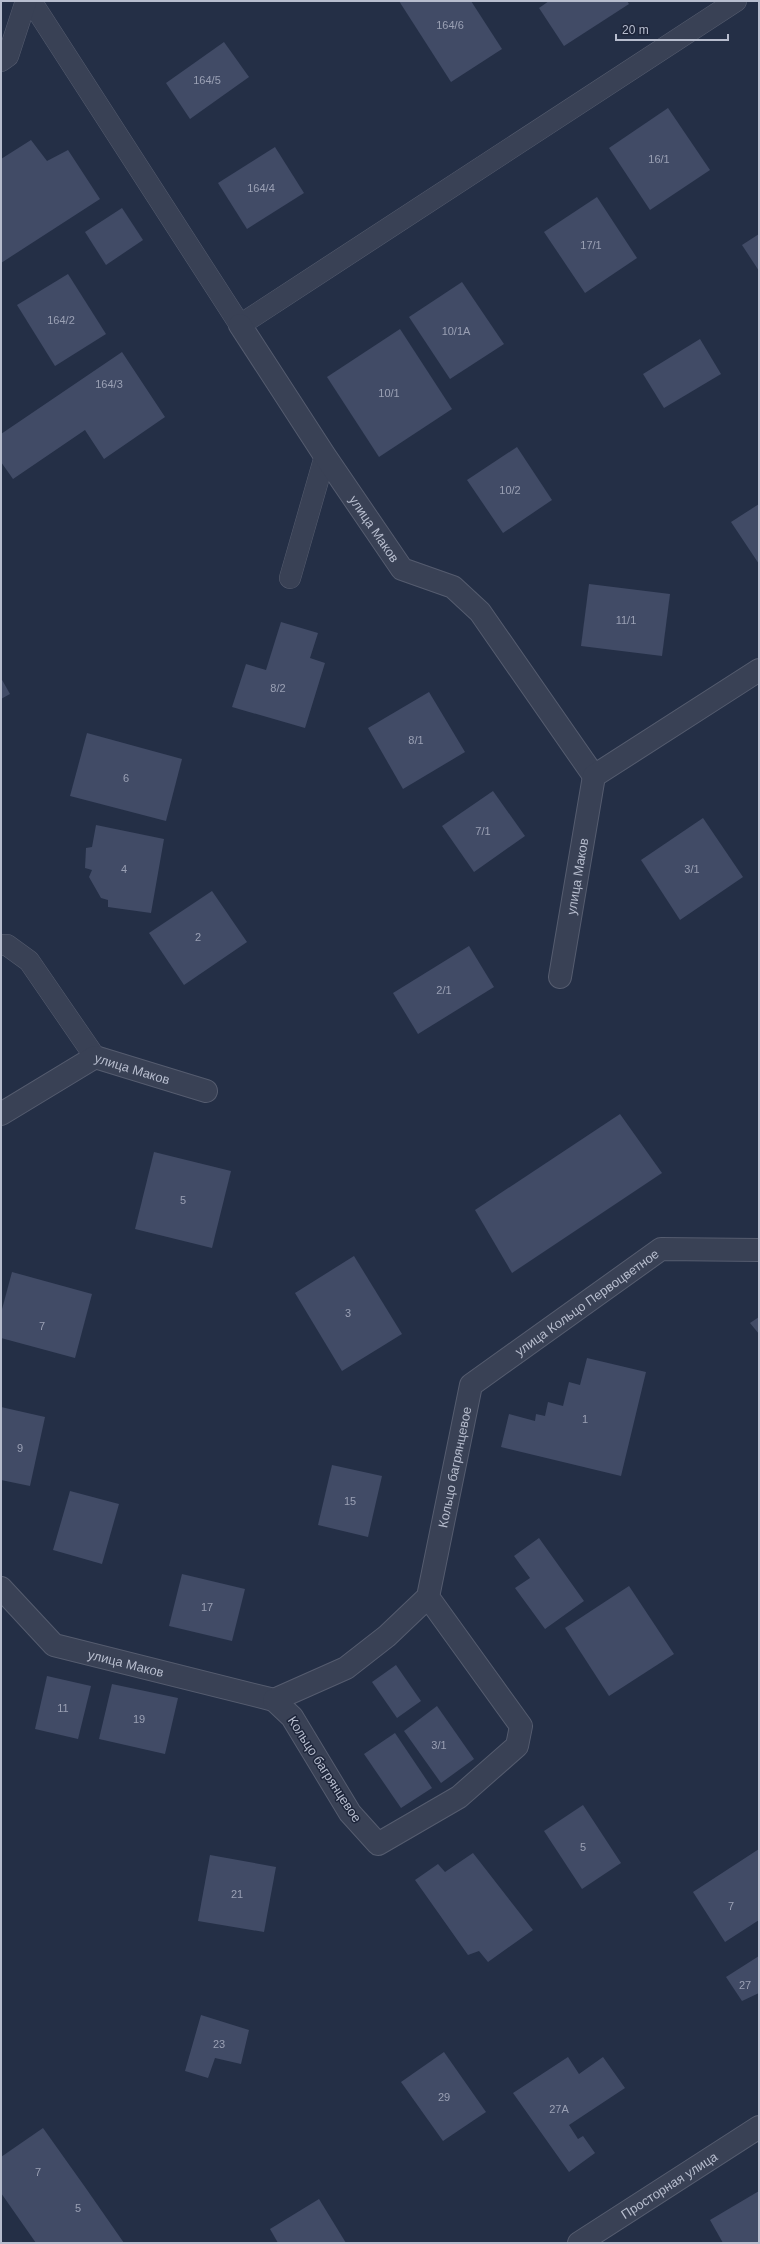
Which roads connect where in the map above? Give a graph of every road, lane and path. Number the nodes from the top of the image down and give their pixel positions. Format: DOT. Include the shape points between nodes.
graph roads {
  1 [pos="26,1"];
  2 [pos="31,1"];
  3 [pos="736,1"];
  4 [pos="1,61"];
  5 [pos="240,325"];
  6 [pos="325,456"];
  7 [pos="290,578"];
  8 [pos="759,670"];
  9 [pos="594,776"];
  10 [pos="1,945"];
  11 [pos="560,977"];
  12 [pos="95,1057"];
  13 [pos="206,1092"];
  14 [pos="1,1114"];
  15 [pos="759,1250"];
  16 [pos="472,1385"];
  17 [pos="1,1588"];
  18 [pos="428,1597"];
  19 [pos="274,1700"];
  20 [pos="759,2127"];
  21 [pos="579,2243"];
  1 -- 4 [label="lane" via="8,56"];
  2 -- 5 [label="lane"];
  3 -- 5 [label="lane"];
  5 -- 6 [label="street, улица Маков"];
  6 -- 7 [label="lane"];
  6 -- 9 [label="street, улица Маков" via="402,569 453,587 480,612"];
  8 -- 9 [label="street"];
  9 -- 11 [label="street, улица Маков"];
  10 -- 12 [label="lane" via="7,945 29,961"];
  12 -- 13 [label="street, улица Маков"];
  12 -- 14 [label="street, улица Маков"];
  15 -- 16 [label="street, улица Кольцо Первоцветное" via="661,1249"];
  16 -- 18 [label="street, Кольцо багрянцевое"];
  17 -- 19 [label="street, улица Маков" via="54,1645"];
  18 -- 19 [label="street" via="387,1636 346,1668"];
  18 -- 19 [label="street, Кольцо багрянцевое" via="521,1726 516,1746 459,1797 378,1844 350,1812 292,1717"];
  20 -- 21 [label="street, Просторная улица"];
}
